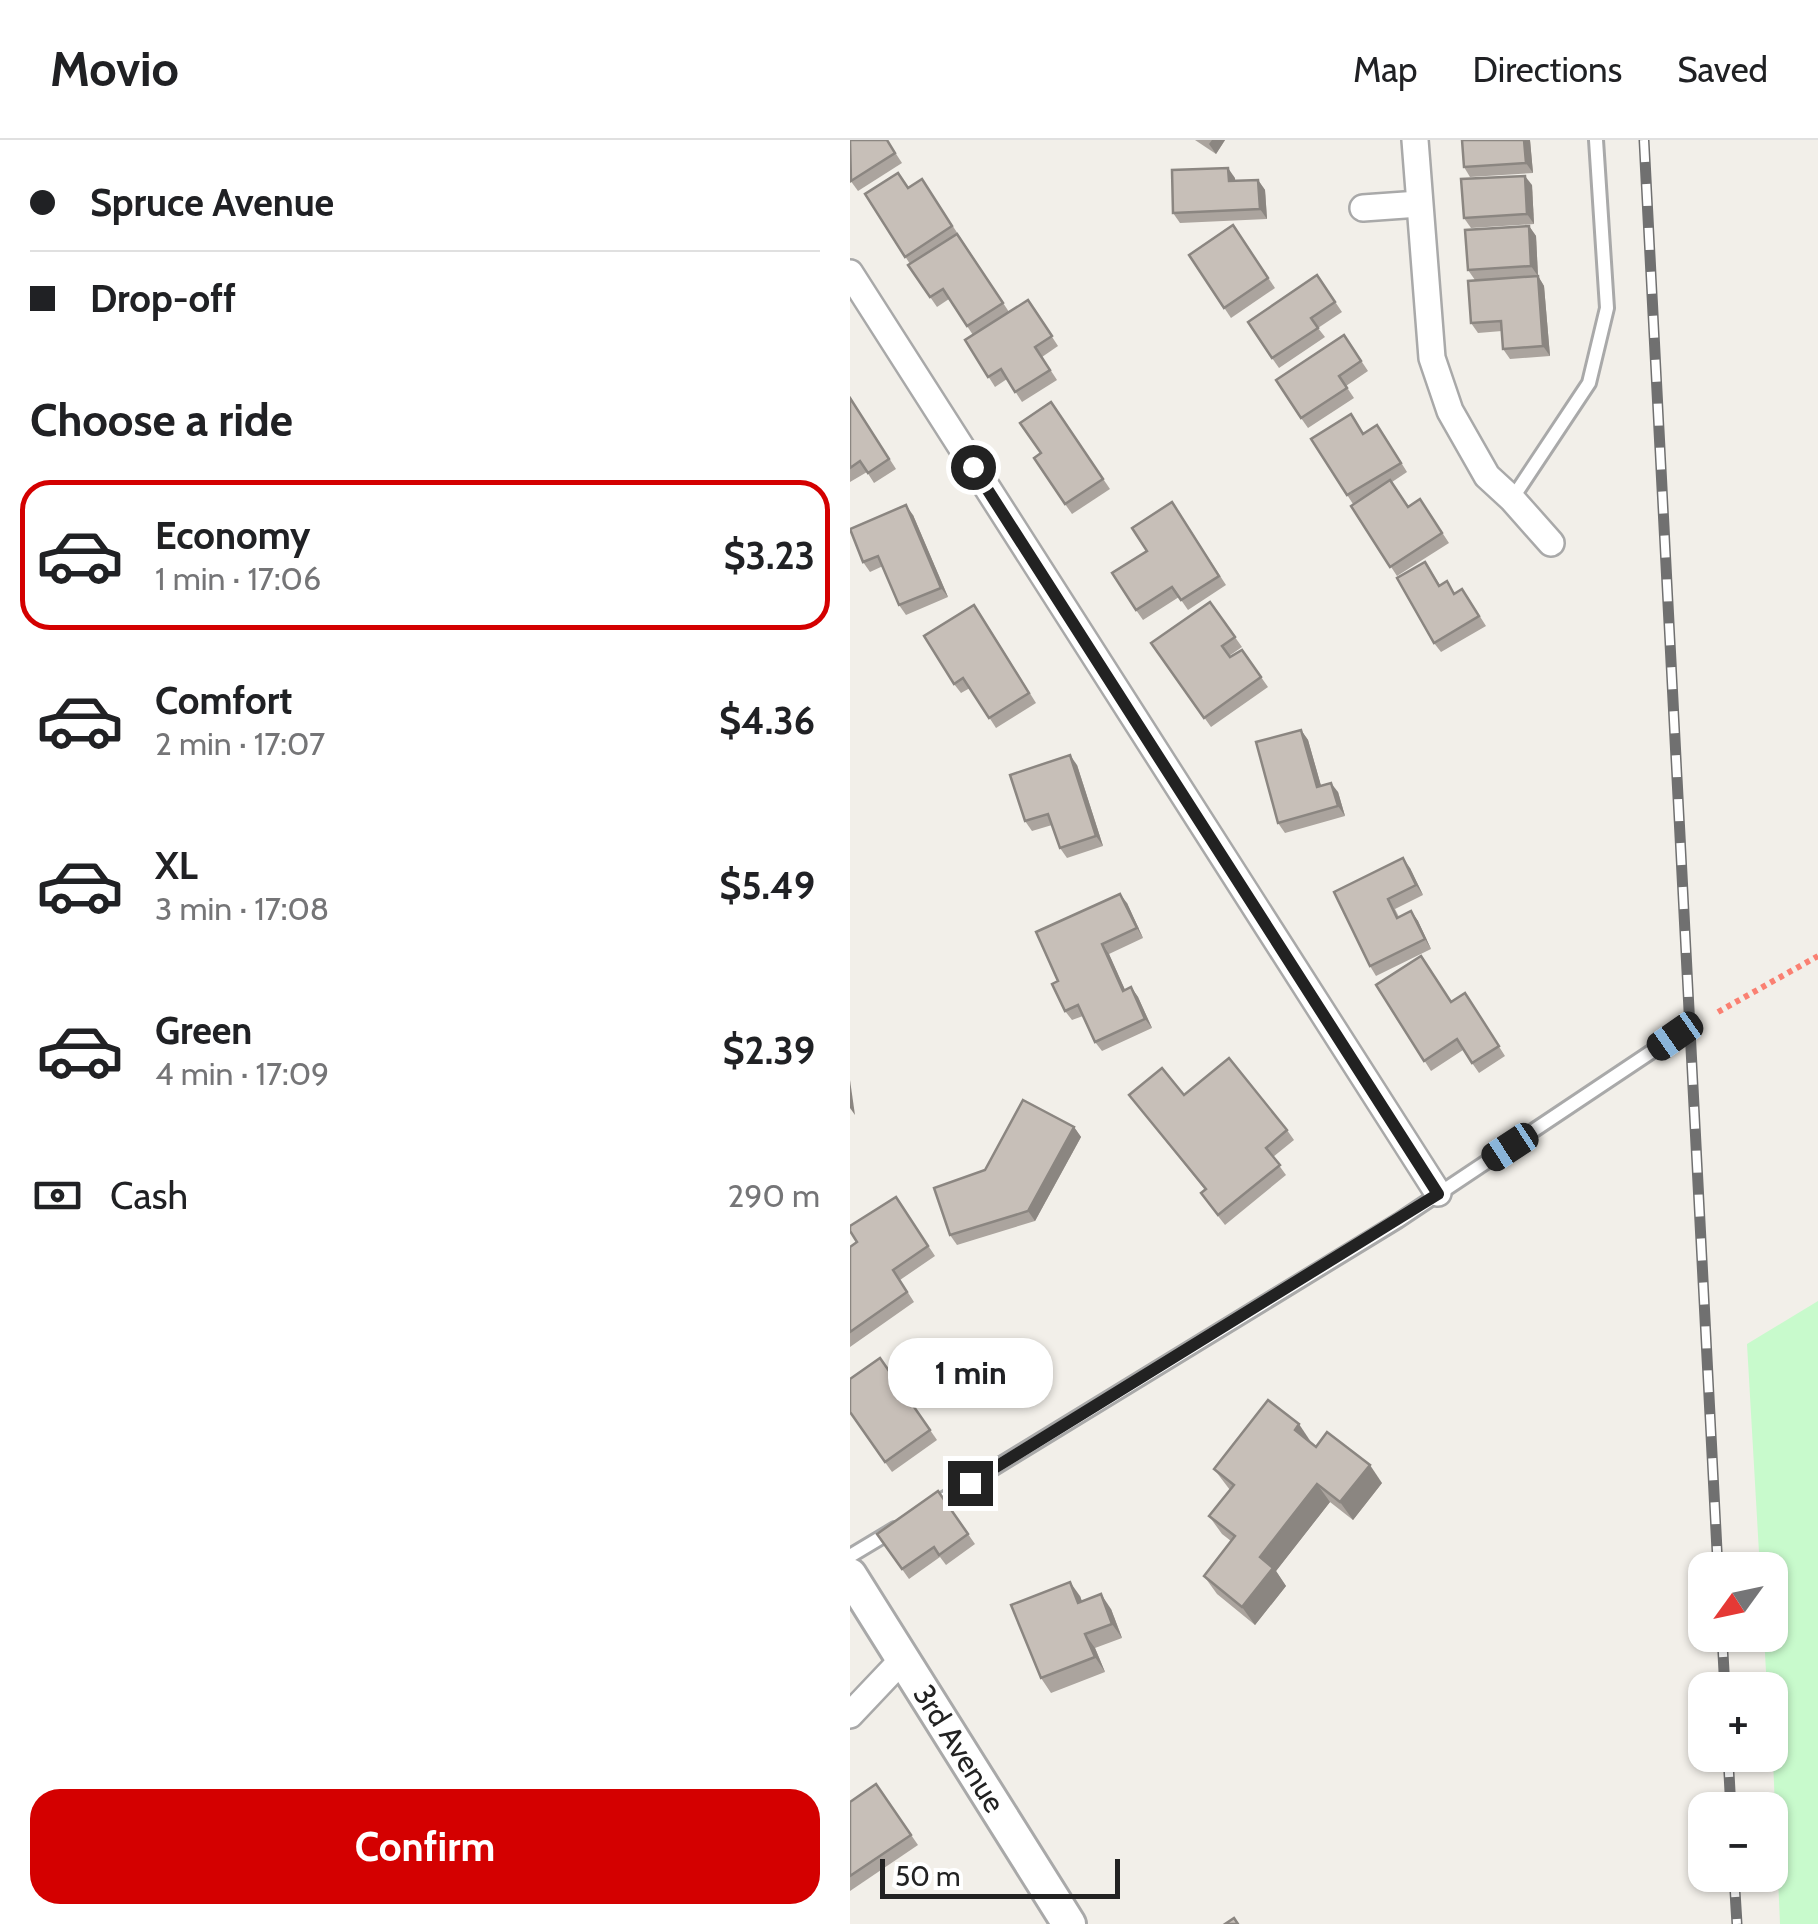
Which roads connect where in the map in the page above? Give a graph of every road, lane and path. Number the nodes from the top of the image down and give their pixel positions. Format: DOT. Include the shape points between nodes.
graph roads {
  1 [pos="1414,140"];
  2 [pos="1596,140"];
  3 [pos="1419,204"];
  4 [pos="1363,208"];
  5 [pos="850,273"];
  6 [pos="1512,499"];
  7 [pos="1551,543"];
  8 [pos="1818,956"];
  9 [pos="1718,1012"];
  10 [pos="1675,1036"];
  11 [pos="1438,1194"];
  12 [pos="922,1512"];
  13 [pos="905,1523"];
  14 [pos="850,1556"];
  15 [pos="850,1575"];
  16 [pos="903,1659"];
  17 [pos="850,1715"];
  18 [pos="1070,1924"];
  1 -- 3 [label="street"];
  2 -- 6 [label="lane" via="1607,308 1589,382"];
  3 -- 4 [label="street"];
  3 -- 6 [label="street" via="1432,358 1450,411 1487,476"];
  5 -- 11 [label="street"];
  6 -- 7 [label="street"];
  8 -- 9 [label="path"];
  10 -- 11 [label="lane"];
  11 -- 12 [label="lane"];
  13 -- 14 [label="lane"];
  15 -- 16 [label="street, 3rd Avenue"];
  16 -- 17 [label="street"];
  16 -- 18 [label="street, 3rd Avenue"];
}
